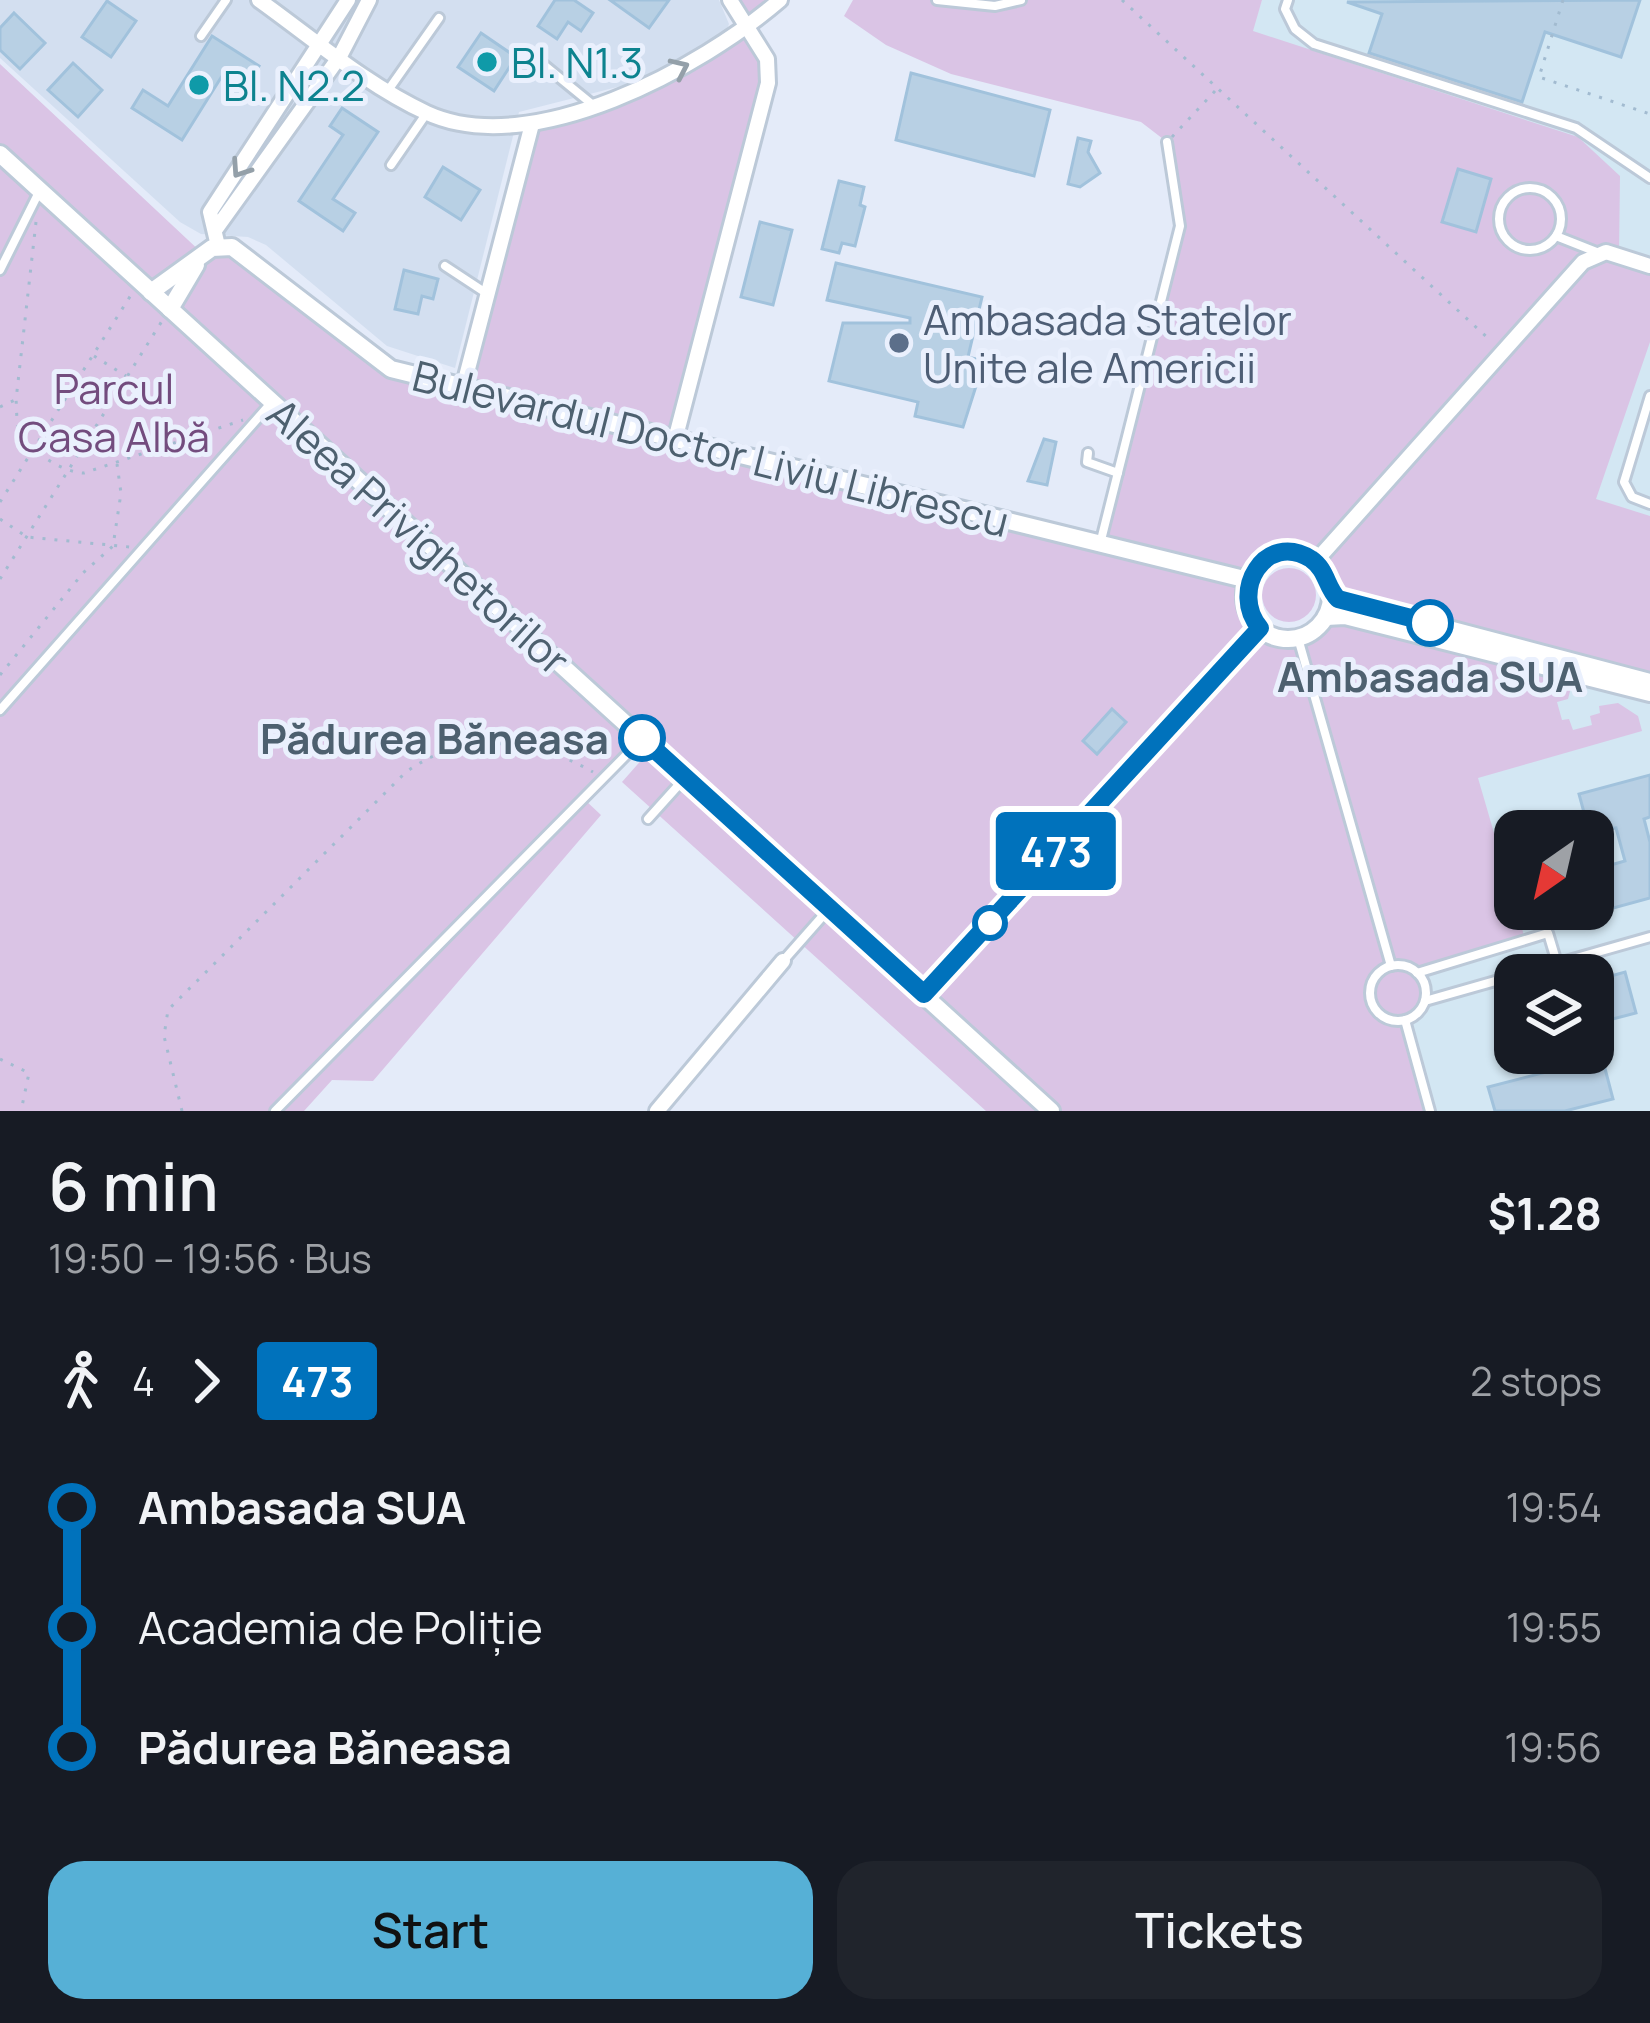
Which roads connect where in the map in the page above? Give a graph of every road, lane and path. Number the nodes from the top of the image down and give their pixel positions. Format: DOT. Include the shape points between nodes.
graph roads {
  1 [pos="226,0"];
  2 [pos="259,0"];
  3 [pos="348,0"];
  4 [pos="369,0"];
  5 [pos="730,0"];
  6 [pos="780,0"];
  7 [pos="937,0"];
  8 [pos="1021,0"];
  9 [pos="1122,0"];
  10 [pos="1288,0"];
  11 [pos="1563,0"];
  12 [pos="440,18"];
  13 [pos="749,26"];
  14 [pos="201,36"];
  15 [pos="323,45"];
  16 [pos="340,56"];
  17 [pos="533,56"];
  18 [pos="1218,88"];
  19 [pos="388,89"];
  20 [pos="593,105"];
  21 [pos="427,112"];
  22 [pos="1650,113"];
  23 [pos="532,124"];
  24 [pos="1167,142"];
  25 [pos="6,160"];
  26 [pos="391,165"];
  27 [pos="1650,178"];
  28 [pos="0,181"];
  29 [pos="40,190"];
  30 [pos="1556,236"];
  31 [pos="212,243"];
  32 [pos="1599,253"];
  33 [pos="445,266"];
  34 [pos="1650,266"];
  35 [pos="0,270"];
  36 [pos="146,287"];
  37 [pos="487,294"];
  38 [pos="170,309"];
  39 [pos="1501,351"];
  40 [pos="93,356"];
  41 [pos="128,377"];
  42 [pos="463,388"];
  43 [pos="1650,396"];
  44 [pos="16,400"];
  45 [pos="0,407"];
  46 [pos="267,408"];
  47 [pos="675,440"];
  48 [pos="34,448"];
  49 [pos="1088,453"];
  50 [pos="116,462"];
  51 [pos="68,471"];
  52 [pos="1118,473"];
  53 [pos="0,502"];
  54 [pos="1650,504"];
  55 [pos="0,519"];
  56 [pos="27,537"];
  57 [pos="113,546"];
  58 [pos="1100,546"];
  59 [pos="143,548"];
  60 [pos="1315,562"];
  61 [pos="0,579"];
  62 [pos="1248,580"];
  63 [pos="1331,593"];
  64 [pos="1326,617"];
  65 [pos="1260,628"];
  66 [pos="1298,638"];
  67 [pos="0,675"];
  68 [pos="1650,682"];
  69 [pos="1650,693"];
  70 [pos="0,710"];
  71 [pos="642,738"];
  72 [pos="603,778"];
  73 [pos="685,778"];
  74 [pos="648,819"];
  75 [pos="829,909"];
  76 [pos="1650,938"];
  77 [pos="1554,954"];
  78 [pos="1590,954"];
  79 [pos="783,961"];
  80 [pos="1391,966"];
  81 [pos="1417,973"];
  82 [pos="1494,981"];
  83 [pos="924,994"];
  84 [pos="1425,1000"];
  85 [pos="1405,1020"];
  86 [pos="0,1058"];
  87 [pos="22,1111"];
  88 [pos="182,1111"];
  89 [pos="275,1111"];
  90 [pos="657,1111"];
  91 [pos="1051,1111"];
  92 [pos="1430,1111"];
  1 -- 14 [label="lane"];
  2 -- 15 [label="street"];
  3 -- 15 [label="street"];
  4 -- 16 [label="street"];
  5 -- 13 [label="street"];
  6 -- 13 [label="street"];
  7 -- 8 [label="lane"];
  9 -- 18 [label="path"];
  10 -- 27 [label="lane" via="1295,28 1314,44 1576,128"];
  11 -- 22 [label="path" via="1539,77"];
  12 -- 19 [label="lane"];
  20 -- 13 [label="street, one-way" via="691,64"];
  13 -- 47 [label="street" via="767,59 768,82"];
  15 -- 16 [label="street"];
  15 -- 31 [label="street, one-way" via="210,212"];
  16 -- 19 [label="street"];
  16 -- 31 [label="street"];
  17 -- 20 [label="lane"];
  18 -- 24 [label="path"];
  18 -- 39 [label="path"];
  19 -- 21 [label="street"];
  20 -- 23 [label="street"];
  21 -- 23 [label="street" via="470,123"];
  21 -- 26 [label="lane"];
  23 -- 37 [label="street"];
  24 -- 52 [label="lane" via="1180,226"];
  25 -- 28 [label="lane"];
  25 -- 29 [label="street, Aleea Privighetorilor"];
  29 -- 35 [label="lane"];
  29 -- 36 [label="street, Aleea Privighetorilor"];
  29 -- 44 [label="path"];
  30 -- 30 [label="lane" via="1562,217 1548,193 1519,190 1504,202 1500,223 1509,242 1529,250"];
  30 -- 32 [label="lane"];
  31 -- 36 [label="street"];
  31 -- 38 [label="street"];
  31 -- 42 [label="street, Bulevardul Doctor Liviu Librescu" via="242,252 375,360"];
  32 -- 34 [label="street"];
  32 -- 39 [label="street"];
  33 -- 37 [label="lane"];
  36 -- 38 [label="street, Aleea Privighetorilor"];
  36 -- 40 [label="path"];
  37 -- 42 [label="street"];
  38 -- 41 [label="path"];
  38 -- 46 [label="street, Aleea Privighetorilor"];
  39 -- 60 [label="street"];
  40 -- 41 [label="path"];
  40 -- 48 [label="path"];
  41 -- 51 [label="path"];
  42 -- 47 [label="street, Bulevardul Doctor Liviu Librescu"];
  43 -- 54 [label="lane" via="1624,482 1632,497"];
  44 -- 45 [label="path"];
  44 -- 48 [label="path" via="18,429"];
  46 -- 50 [label="path"];
  46 -- 59 [label="lane"];
  46 -- 71 [label="street, Aleea Privighetorilor"];
  47 -- 58 [label="street, Bulevardul Doctor Liviu Librescu"];
  48 -- 51 [label="path"];
  48 -- 53 [label="path"];
  49 -- 52 [label="lane" via="1094,467"];
  50 -- 51 [label="path"];
  50 -- 57 [label="path" via="121,493"];
  51 -- 56 [label="path"];
  52 -- 58 [label="lane"];
  55 -- 56 [label="path"];
  56 -- 57 [label="path"];
  56 -- 61 [label="path"];
  57 -- 59 [label="path"];
  57 -- 67 [label="path"];
  58 -- 62 [label="street, Bulevardul Doctor Liviu Librescu"];
  59 -- 70 [label="lane"];
  60 -- 62 [label="street" via="1276,555"];
  60 -- 63 [label="street"];
  62 -- 65 [label="street" via="1246,601"];
  63 -- 64 [label="street"];
  63 -- 68 [label="street"];
  64 -- 66 [label="street"];
  64 -- 69 [label="street"];
  65 -- 66 [label="street"];
  65 -- 83 [label="street"];
  66 -- 80 [label="lane"];
  71 -- 72 [label="lane"];
  71 -- 73 [label="street, Aleea Privighetorilor"];
  72 -- 88 [label="path" via="549,750 500,741 443,751 405,773 168,1010 164,1036"];
  72 -- 89 [label="lane"];
  73 -- 74 [label="lane"];
  73 -- 75 [label="street, Aleea Privighetorilor"];
  75 -- 79 [label="lane"];
  75 -- 83 [label="street, Aleea Privighetorilor"];
  76 -- 78 [label="lane"];
  77 -- 81 [label="lane" via="1548,933"];
  79 -- 90 [label="street"];
  80 -- 81 [label="lane"];
  80 -- 85 [label="lane" via="1375,978 1371,998 1384,1017"];
  81 -- 84 [label="lane"];
  82 -- 84 [label="lane"];
  83 -- 91 [label="street, Aleea Privighetorilor"];
  84 -- 85 [label="lane"];
  85 -- 92 [label="lane"];
  86 -- 87 [label="path" via="29,1072"];
}
